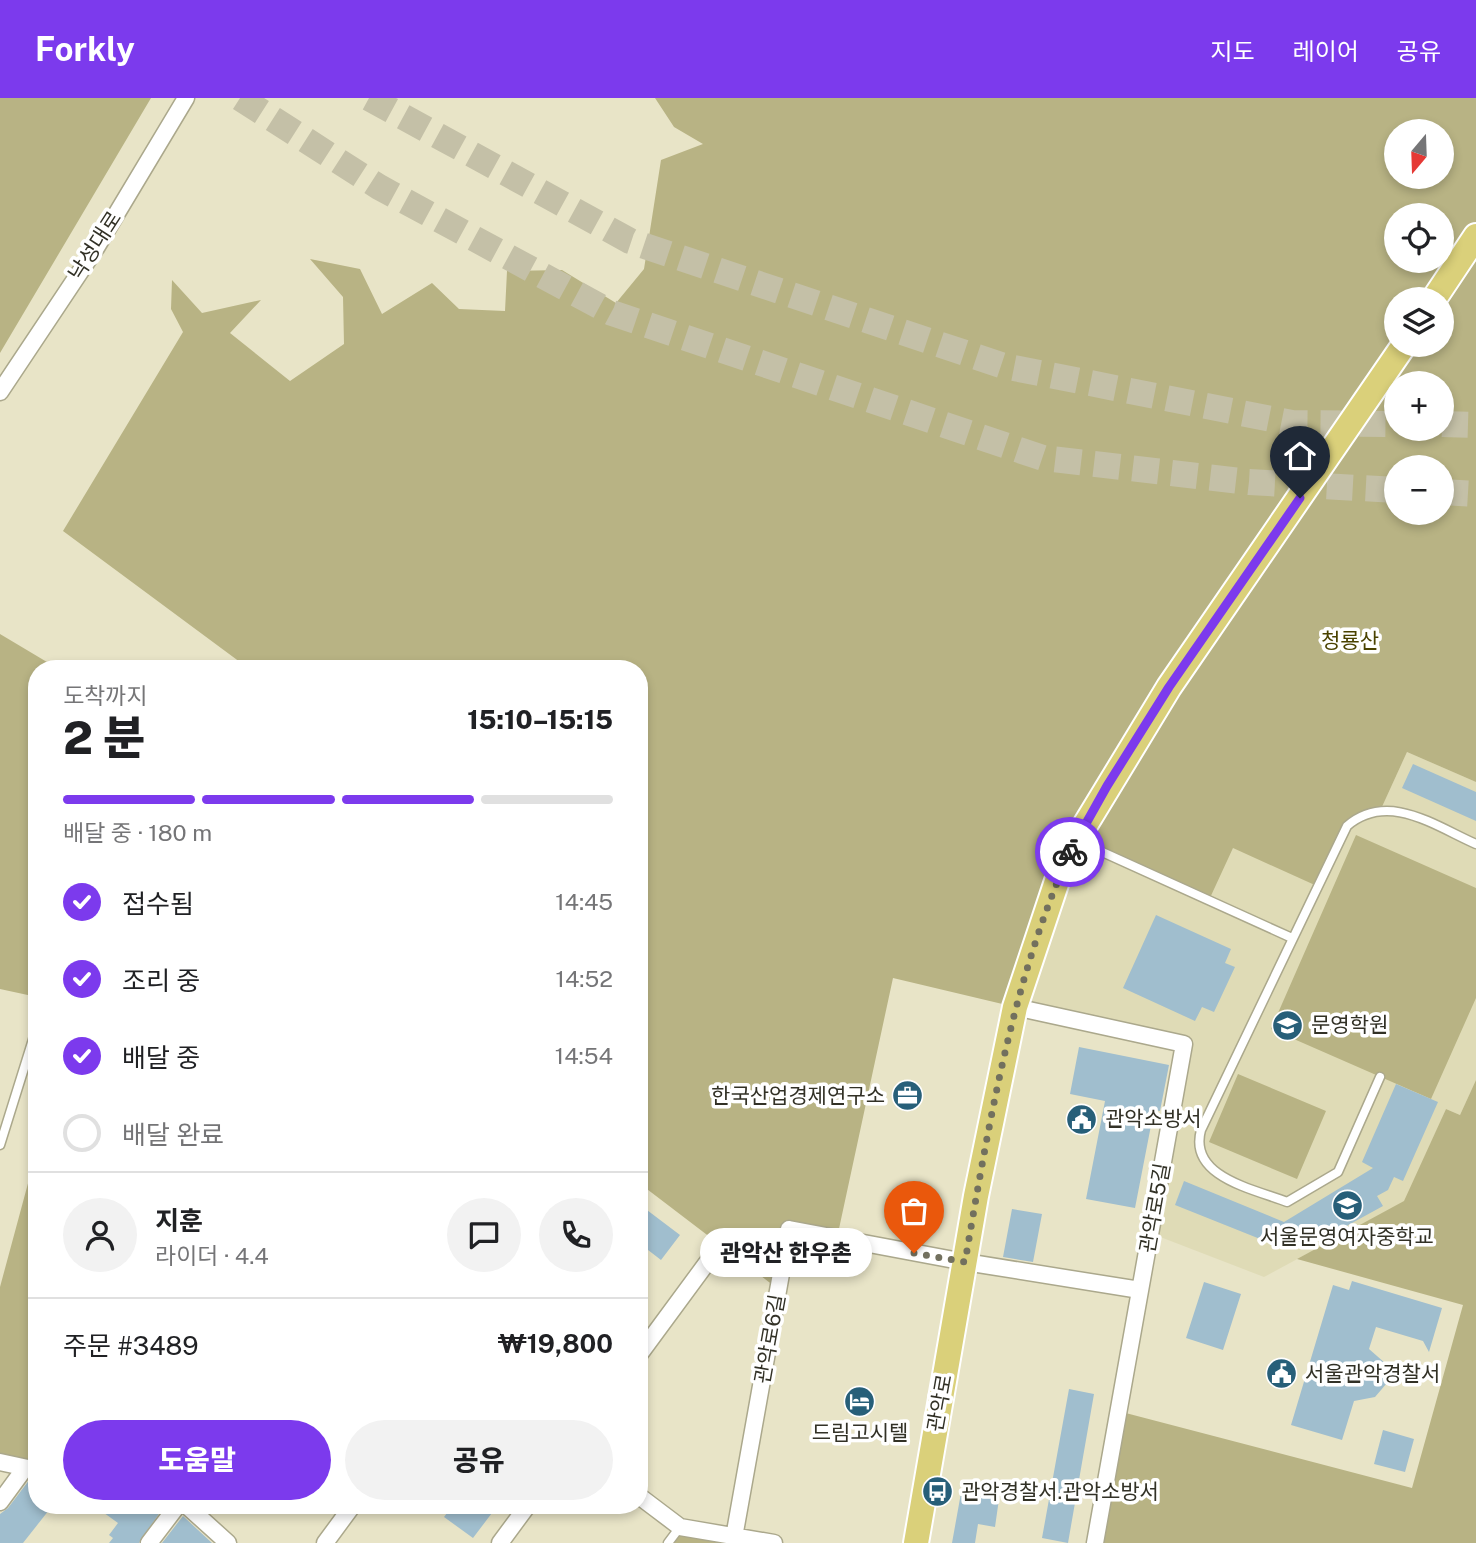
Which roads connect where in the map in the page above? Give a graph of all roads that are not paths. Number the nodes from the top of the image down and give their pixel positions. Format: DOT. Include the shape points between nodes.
graph roads {
  1 [pos="186,98"];
  2 [pos="1476,236"];
  3 [pos="1442,287"];
  4 [pos="1396,357"];
  5 [pos="0,392"];
  6 [pos="1076,840"];
  7 [pos="1476,844"];
  8 [pos="1292,938"];
  9 [pos="1015,1007"];
  10 [pos="28,1055"];
  11 [pos="1380,1077"];
  12 [pos="0,1145"];
  13 [pos="720,1245"];
  14 [pos="965,1262"];
  15 [pos="1140,1290"];
  16 [pos="648,1343"];
  17 [pos="0,1462"];
  18 [pos="28,1468"];
  19 [pos="28,1472"];
  20 [pos="0,1502"];
  21 [pos="648,1503"];
  22 [pos="171,1514"];
  23 [pos="196,1514"];
  24 [pos="346,1514"];
  25 [pos="521,1514"];
  26 [pos="680,1527"];
  27 [pos="734,1540"];
  28 [pos="149,1543"];
  29 [pos="228,1543"];
  30 [pos="325,1543"];
  31 [pos="500,1543"];
  32 [pos="668,1543"];
  33 [pos="774,1543"];
  34 [pos="916,1543"];
  35 [pos="1095,1543"];
  1 -- 5 [label="street, 낙성대로" via="96,248"];
  2 -- 3 [label="main road"];
  4 -- 6 [label="main road, 관악로" via="1169,687"];
  6 -- 8 [label="lane"];
  6 -- 9 [label="main road, 관악로" via="1040,925"];
  7 -- 8 [label="lane" via="1399,811 1381,809 1360,816 1342,834"];
  8 -- 11 [label="lane" via="1201,1130 1199,1144 1205,1162 1221,1176 1287,1202 1338,1172"];
  9 -- 14 [label="main road, 관악로"];
  9 -- 15 [label="street, 관악로5길" via="1184,1044"];
  10 -- 12 [label="lane"];
  13 -- 16 [label="street"];
  14 -- 15 [label="street"];
  14 -- 27 [label="street, 관악로6길" via="789,1229"];
  14 -- 34 [label="main road, 관악로"];
  15 -- 35 [label="street, 관악로5길"];
  17 -- 18 [label="street"];
  19 -- 20 [label="street"];
  21 -- 26 [label="street"];
  22 -- 28 [label="street"];
  23 -- 29 [label="street"];
  24 -- 30 [label="street"];
  25 -- 31 [label="street"];
  26 -- 27 [label="street"];
  26 -- 32 [label="lane"];
  27 -- 33 [label="street"];
}
